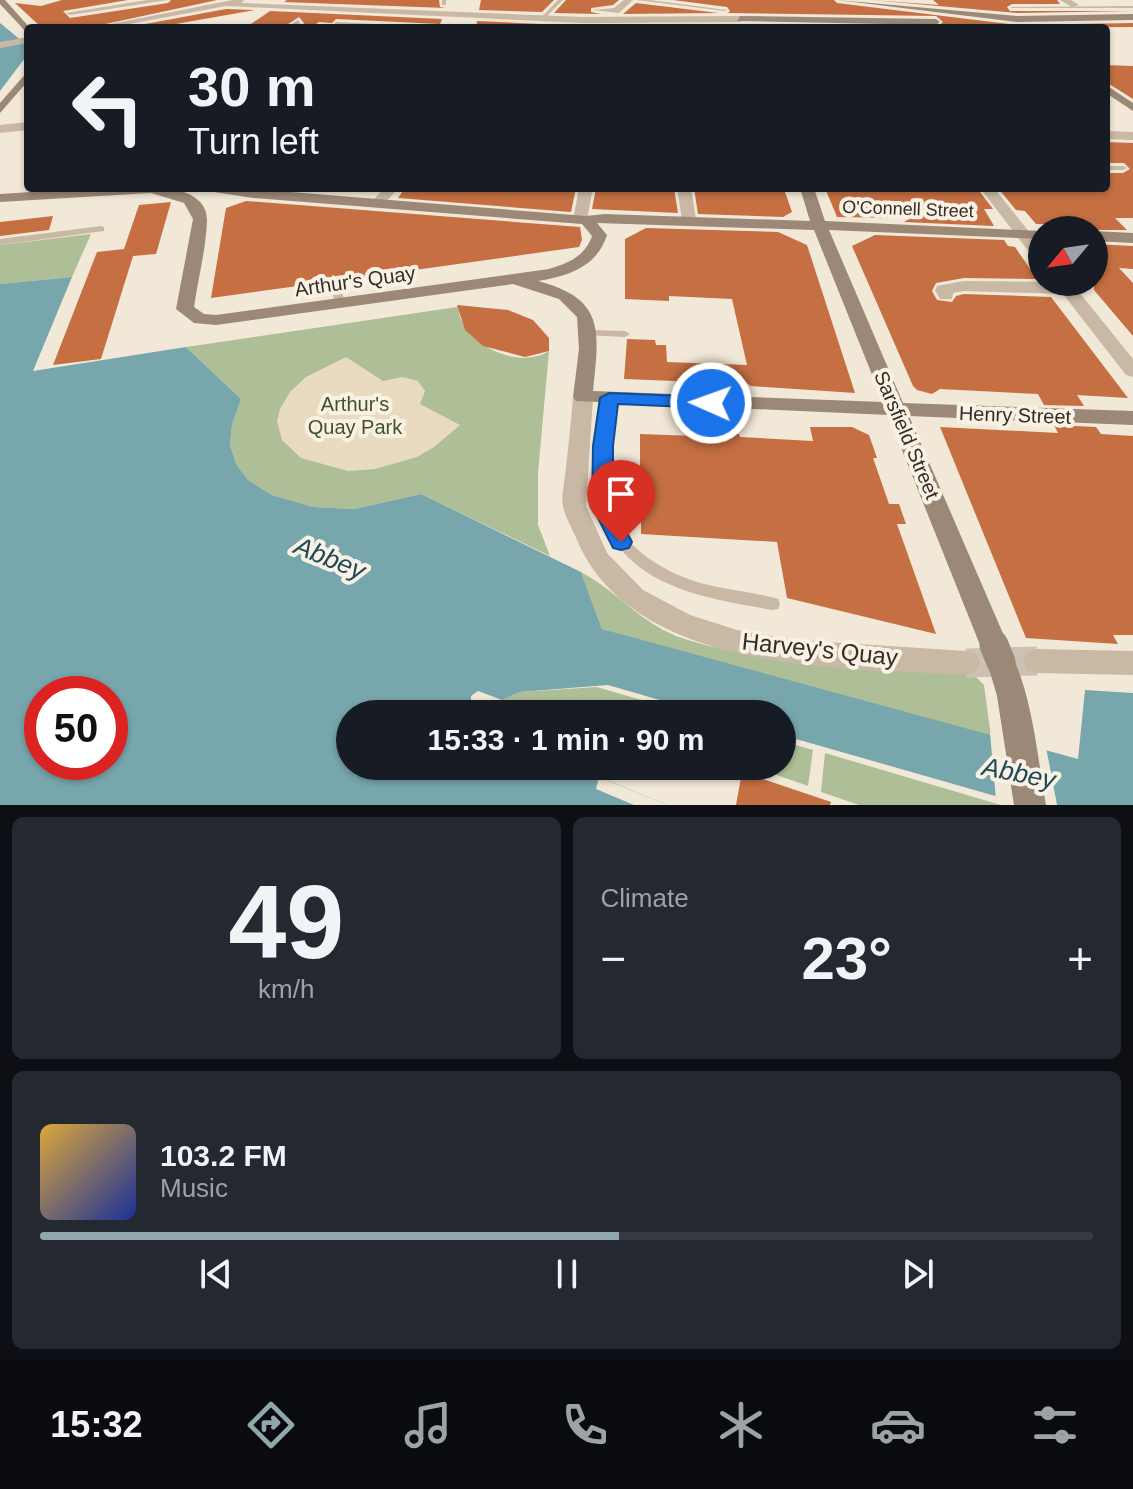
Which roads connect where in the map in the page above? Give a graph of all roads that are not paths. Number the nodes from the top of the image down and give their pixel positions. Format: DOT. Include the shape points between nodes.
graph roads {
  1 [pos="1,0"];
  2 [pos="164,0"];
  3 [pos="368,0"];
  4 [pos="561,0"];
  5 [pos="629,0"];
  6 [pos="638,0"];
  7 [pos="841,0"];
  8 [pos="850,0"];
  9 [pos="951,0"];
  10 [pos="1064,0"];
  11 [pos="78,1"];
  12 [pos="235,2"];
  13 [pos="879,2"];
  14 [pos="1075,5"];
  15 [pos="690,6"];
  16 [pos="1047,7"];
  17 [pos="1133,7"];
  18 [pos="103,8"];
  19 [pos="1012,8"];
  20 [pos="725,10"];
  21 [pos="8,11"];
  22 [pos="616,11"];
  23 [pos="362,12"];
  24 [pos="965,13"];
  25 [pos="467,16"];
  26 [pos="744,16"];
  27 [pos="542,18"];
  28 [pos="673,18"];
  29 [pos="1067,18"];
  30 [pos="0,19"];
  31 [pos="1017,19"];
  32 [pos="1130,19"];
  33 [pos="583,20"];
  34 [pos="976,21"];
  35 [pos="312,23"];
  36 [pos="124,24"];
  37 [pos="130,24"];
  38 [pos="290,24"];
  39 [pos="341,24"];
  40 [pos="465,24"];
  41 [pos="578,24"];
  42 [pos="665,24"];
  43 [pos="844,24"];
  44 [pos="887,24"];
  45 [pos="1023,24"];
  46 [pos="24,33"];
  47 [pos="24,38"];
  48 [pos="0,45"];
  49 [pos="24,79"];
  50 [pos="1110,91"];
  51 [pos="1133,108"];
  52 [pos="0,110"];
  53 [pos="24,126"];
  54 [pos="0,129"];
  55 [pos="1110,135"];
  56 [pos="1133,136"];
  57 [pos="1110,168"];
  58 [pos="1123,168"];
  59 [pos="102,192"];
  60 [pos="164,192"];
  61 [pos="240,192"];
  62 [pos="388,192"];
  63 [pos="586,192"];
  64 [pos="685,192"];
  65 [pos="808,192"];
  66 [pos="990,192"];
  67 [pos="253,194"];
  68 [pos="0,198"];
  69 [pos="224,201"];
  70 [pos="378,203"];
  71 [pos="583,220"];
  72 [pos="689,220"];
  73 [pos="819,225"];
  74 [pos="101,229"];
  75 [pos="1024,234"];
  76 [pos="1028,234"];
  77 [pos="1108,237"];
  78 [pos="1133,238"];
  79 [pos="1028,239"];
  80 [pos="0,242"];
  81 [pos="516,280"];
  82 [pos="335,281"];
  83 [pos="1028,286"];
  84 [pos="946,295"];
  85 [pos="1073,296"];
  86 [pos="340,305"];
  87 [pos="589,333"];
  88 [pos="625,334"];
  89 [pos="1133,371"];
  90 [pos="583,397"];
  91 [pos="609,398"];
  92 [pos="897,411"];
  93 [pos="1133,418"];
  94 [pos="772,604"];
  95 [pos="1037,661"];
  96 [pos="966,663"];
  97 [pos="1133,663"];
  98 [pos="1030,805"];
  1 -- 21 [label="main road"];
  2 -- 18 [label="street"];
  3 -- 23 [label="street"];
  4 -- 27 [label="lane"];
  5 -- 22 [label="street"];
  6 -- 15 [label="lane"];
  7 -- 8 [label="main road"];
  8 -- 13 [label="main road"];
  9 -- 24 [label="main road"];
  10 -- 14 [label="street"];
  11 -- 18 [label="street" via="69,7 73,16"];
  12 -- 23 [label="street"];
  12 -- 37 [label="street"];
  13 -- 24 [label="main road"];
  15 -- 20 [label="lane"];
  15 -- 28 [label="lane"];
  16 -- 17 [label="lane"];
  16 -- 19 [label="lane"];
  16 -- 29 [label="lane"];
  18 -- 36 [label="street"];
  21 -- 30 [label="main road"];
  21 -- 46 [label="main road"];
  22 -- 28 [label="street"];
  22 -- 33 [label="street" via="592,9"];
  23 -- 25 [label="street"];
  23 -- 39 [label="street"];
  24 -- 31 [label="main road"];
  24 -- 34 [label="main road"];
  25 -- 27 [label="street" via="490,12"];
  25 -- 40 [label="street"];
  26 -- 28 [label="street"];
  26 -- 43 [label="main road"];
  27 -- 33 [label="street"];
  28 -- 33 [label="street"];
  28 -- 42 [label="street"];
  29 -- 31 [label="main road"];
  29 -- 32 [label="main road"];
  31 -- 34 [label="main road"];
  31 -- 45 [label="main road"];
  33 -- 41 [label="street"];
  34 -- 44 [label="main road"];
  35 -- 38 [label="street"];
  47 -- 48 [label="street"];
  49 -- 52 [label="main road"];
  50 -- 51 [label="main road"];
  53 -- 54 [label="street"];
  55 -- 56 [label="street"];
  57 -- 58 [label="lane"];
  59 -- 68 [label="main road"];
  60 -- 86 [label="main road, Arthur's Quay" via="191,199 205,214 185,309 200,319 234,320"];
  61 -- 67 [label="main road"];
  62 -- 70 [label="street"];
  63 -- 71 [label="street"];
  64 -- 72 [label="street"];
  65 -- 73 [label="main road, Sarsfield Street"];
  66 -- 75 [label="street"];
  67 -- 69 [label="main road"];
  67 -- 70 [label="main road, O'Connell Street"];
  70 -- 71 [label="main road, O'Connell Street"];
  71 -- 72 [label="main road, O'Connell Street"];
  71 -- 81 [label="main road, Arthur's Quay" via="600,235 585,258 571,268"];
  72 -- 73 [label="main road, O'Connell Street"];
  73 -- 75 [label="main road, O'Connell Street"];
  73 -- 92 [label="main road, Sarsfield Street"];
  74 -- 80 [label="lane"];
  75 -- 76 [label="main road, O'Connell Street"];
  75 -- 79 [label="street"];
  77 -- 78 [label="main road"];
  81 -- 86 [label="main road, Arthur's Quay"];
  81 -- 87 [label="main road" via="567,295 589,322"];
  82 -- 86 [label="lane"];
  83 -- 84 [label="street" via="964,286 943,290"];
  85 -- 89 [label="street"];
  87 -- 88 [label="lane"];
  87 -- 90 [label="main road"];
  90 -- 91 [label="main road, Henry Street"];
  90 -- 96 [label="street, Harvey's Quay" via="574,506 594,555 628,592 677,623 723,639 773,648"];
  91 -- 92 [label="main road, Henry Street" via="736,394"];
  91 -- 94 [label="lane" via="603,506 621,542 658,575 685,586"];
  92 -- 93 [label="main road, Henry Street"];
  92 -- 98 [label="main road, Sarsfield Street, bridge" via="994,645 1011,696"];
  95 -- 97 [label="street"];
}
